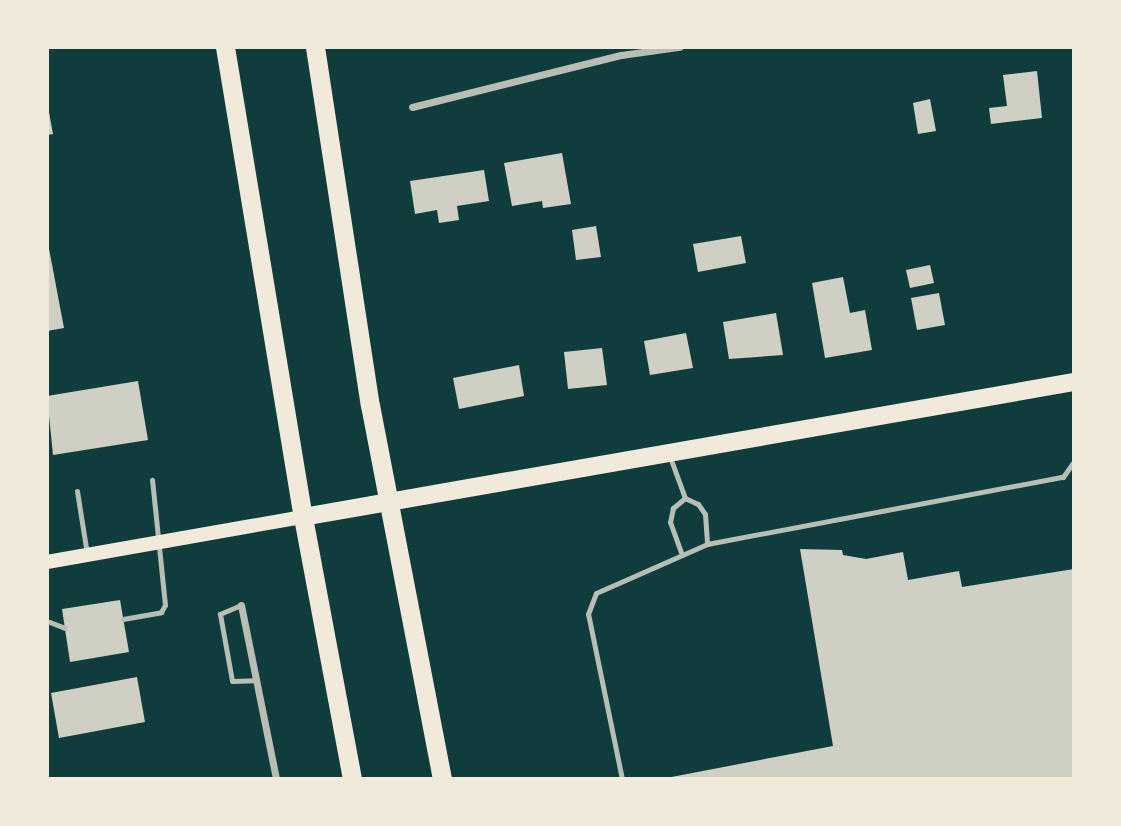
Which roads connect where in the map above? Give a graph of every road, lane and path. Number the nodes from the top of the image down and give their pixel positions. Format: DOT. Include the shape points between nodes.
graph roads {
  1 [pos="225,47"];
  2 [pos="314,47"];
  3 [pos="679,47"];
  4 [pos="620,51"];
  5 [pos="412,107"];
  6 [pos="1074,382"];
  7 [pos="669,454"];
  8 [pos="1074,461"];
  9 [pos="152,480"];
  10 [pos="77,491"];
  11 [pos="685,498"];
  12 [pos="391,502"];
  13 [pos="303,517"];
  14 [pos="159,543"];
  15 [pos="707,544"];
  16 [pos="681,552"];
  17 [pos="87,555"];
  18 [pos="47,562"];
  19 [pos="241,606"];
  20 [pos="123,619"];
  21 [pos="47,621"];
  22 [pos="65,628"];
  23 [pos="256,680"];
  24 [pos="276,779"];
  25 [pos="352,779"];
  26 [pos="442,779"];
  27 [pos="622,779"];
  1 -- 13 [label="highway"];
  2 -- 12 [label="highway" via="351,296"];
  3 -- 4 [label="street"];
  4 -- 5 [label="street"];
  6 -- 7 [label="main road"];
  7 -- 11 [label="lane"];
  7 -- 12 [label="main road"];
  8 -- 15 [label="lane" via="1063,477"];
  9 -- 14 [label="lane"];
  10 -- 17 [label="lane"];
  11 -- 15 [label="lane" via="705,514"];
  11 -- 16 [label="lane" via="673,508 670,522"];
  12 -- 13 [label="main road"];
  12 -- 26 [label="highway"];
  13 -- 14 [label="main road"];
  13 -- 25 [label="highway"];
  14 -- 17 [label="main road"];
  14 -- 20 [label="lane" via="165,605 161,612"];
  15 -- 16 [label="lane"];
  16 -- 27 [label="lane" via="609,585 590,603 588,614"];
  17 -- 18 [label="main road"];
  19 -- 23 [label="street"];
  19 -- 23 [label="lane" via="220,614 232,681"];
  21 -- 22 [label="lane"];
  23 -- 24 [label="street"];
}
